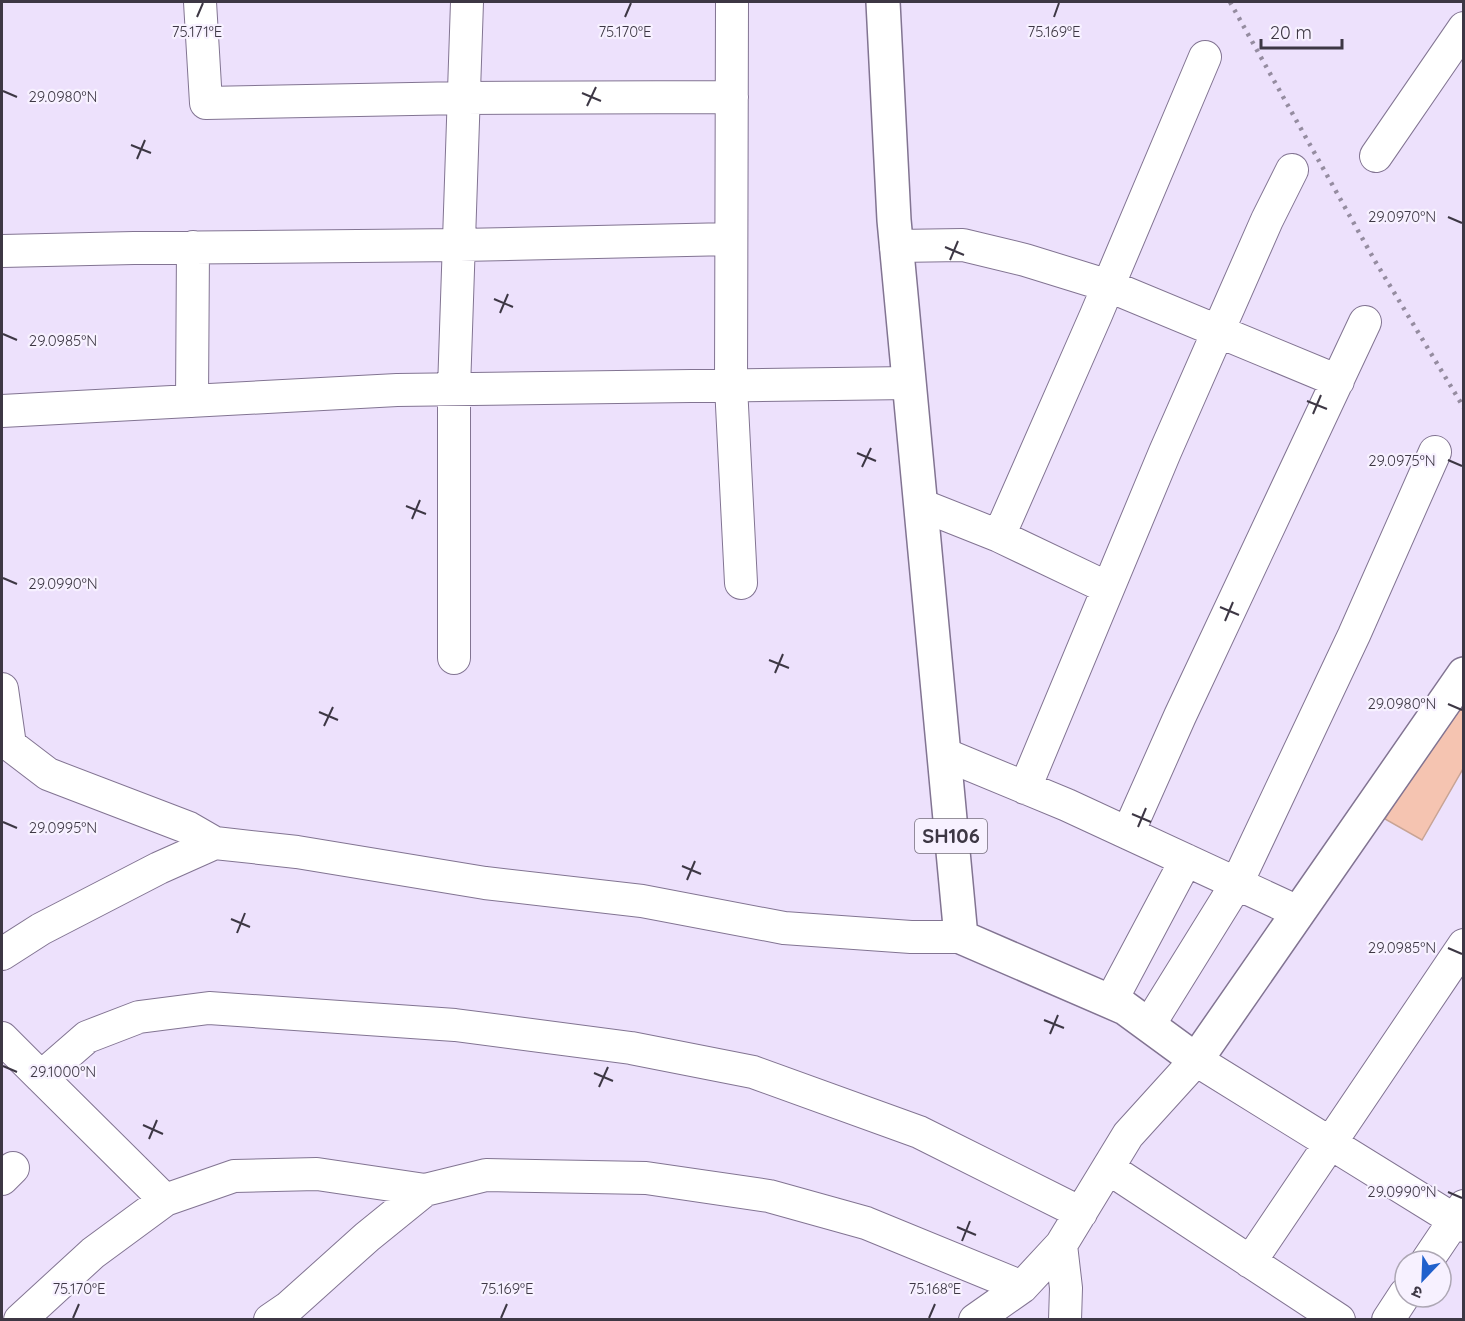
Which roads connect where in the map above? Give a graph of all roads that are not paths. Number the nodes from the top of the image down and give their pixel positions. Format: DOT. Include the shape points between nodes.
graph roads {
  1 [pos="200,2"];
  2 [pos="466,2"];
  3 [pos="732,2"];
  4 [pos="884,2"];
  5 [pos="1464,28"];
  6 [pos="1205,57"];
  7 [pos="732,97"];
  8 [pos="464,98"];
  9 [pos="1376,156"];
  10 [pos="1293,170"];
  11 [pos="731,239"];
  12 [pos="460,245"];
  13 [pos="896,246"];
  14 [pos="193,247"];
  15 [pos="2,251"];
  16 [pos="1109,286"];
  17 [pos="1365,322"];
  18 [pos="1218,330"];
  19 [pos="1338,381"];
  20 [pos="909,383"];
  21 [pos="731,386"];
  22 [pos="454,389"];
  23 [pos="192,401"];
  24 [pos="2,411"];
  25 [pos="1435,452"];
  26 [pos="921,505"];
  27 [pos="999,536"];
  28 [pos="741,583"];
  29 [pos="1108,588"];
  30 [pos="454,658"];
  31 [pos="1464,674"];
  32 [pos="2,689"];
  33 [pos="4,722"];
  34 [pos="944,754"];
  35 [pos="1026,788"];
  36 [pos="1128,833"];
  37 [pos="215,843"];
  38 [pos="1186,860"];
  39 [pos="1236,883"];
  40 [pos="1298,912"];
  41 [pos="961,937"];
  42 [pos="1464,945"];
  43 [pos="2,954"];
  44 [pos="1111,1001"];
  45 [pos="1149,1025"];
  46 [pos="2,1038"];
  47 [pos="1196,1060"];
  48 [pos="41,1077"];
  49 [pos="1330,1143"];
  50 [pos="1108,1168"];
  51 [pos="425,1190"];
  52 [pos="165,1200"];
  53 [pos="1081,1213"];
  54 [pos="1460,1218"];
  55 [pos="1061,1245"];
  56 [pos="1436,1249"];
  57 [pos="1250,1262"];
  58 [pos="1022,1287"];
  59 [pos="277,1318"];
  60 [pos="20,1320"];
  61 [pos="975,1320"];
  62 [pos="1065,1320"];
  63 [pos="1339,1320"];
  1 -- 8 [label="street" via="206,103"];
  2 -- 8 [label="street"];
  3 -- 7 [label="street"];
  4 -- 13 [label="main road, SH106"];
  5 -- 9 [label="street"];
  6 -- 16 [label="street"];
  7 -- 8 [label="street"];
  7 -- 11 [label="street"];
  8 -- 12 [label="street"];
  10 -- 18 [label="street"];
  11 -- 12 [label="street"];
  11 -- 21 [label="street"];
  12 -- 14 [label="street"];
  12 -- 22 [label="street"];
  13 -- 16 [label="street" via="963,245"];
  13 -- 20 [label="main road, SH106"];
  14 -- 15 [label="street"];
  14 -- 23 [label="street"];
  16 -- 18 [label="street"];
  16 -- 27 [label="street"];
  17 -- 19 [label="street"];
  18 -- 19 [label="street"];
  18 -- 29 [label="street"];
  19 -- 36 [label="street"];
  20 -- 21 [label="street"];
  20 -- 26 [label="main road, SH106"];
  21 -- 22 [label="street"];
  21 -- 28 [label="street"];
  22 -- 23 [label="street"];
  22 -- 30 [label="street"];
  23 -- 24 [label="street"];
  25 -- 39 [label="street"];
  26 -- 27 [label="street"];
  26 -- 34 [label="main road, SH106"];
  27 -- 29 [label="street"];
  29 -- 35 [label="street"];
  31 -- 40 [label="main road"];
  32 -- 33 [label="street"];
  33 -- 37 [label="street" via="10,745 48,774 189,828"];
  34 -- 35 [label="street"];
  34 -- 41 [label="main road, SH106"];
  35 -- 36 [label="street"];
  36 -- 38 [label="street"];
  37 -- 41 [label="street" via="297,852 485,883 642,901 784,928"];
  37 -- 43 [label="street" via="41,929"];
  38 -- 39 [label="street"];
  38 -- 44 [label="street"];
  39 -- 40 [label="street"];
  39 -- 45 [label="street"];
  40 -- 47 [label="main road"];
  41 -- 44 [label="main road"];
  42 -- 49 [label="street"];
  44 -- 45 [label="main road"];
  45 -- 47 [label="main road"];
  46 -- 48 [label="street"];
  47 -- 49 [label="street"];
  47 -- 50 [label="street" via="1128,1135"];
  48 -- 52 [label="street"];
  48 -- 53 [label="street" via="87,1037 139,1017 209,1008 455,1026 631,1048 753,1072 919,1132"];
  49 -- 54 [label="street"];
  49 -- 57 [label="street"];
  50 -- 53 [label="street"];
  50 -- 57 [label="street"];
  51 -- 52 [label="street" via="317,1174 234,1176"];
  51 -- 58 [label="street" via="486,1175 601,1177 646,1178 769,1196 866,1223"];
  51 -- 59 [label="street"];
  52 -- 60 [label="street" via="93,1253"];
  53 -- 55 [label="street"];
  54 -- 56 [label="street"];
  55 -- 58 [label="street"];
  55 -- 62 [label="street"];
  57 -- 63 [label="street"];
  58 -- 61 [label="street"];
}
